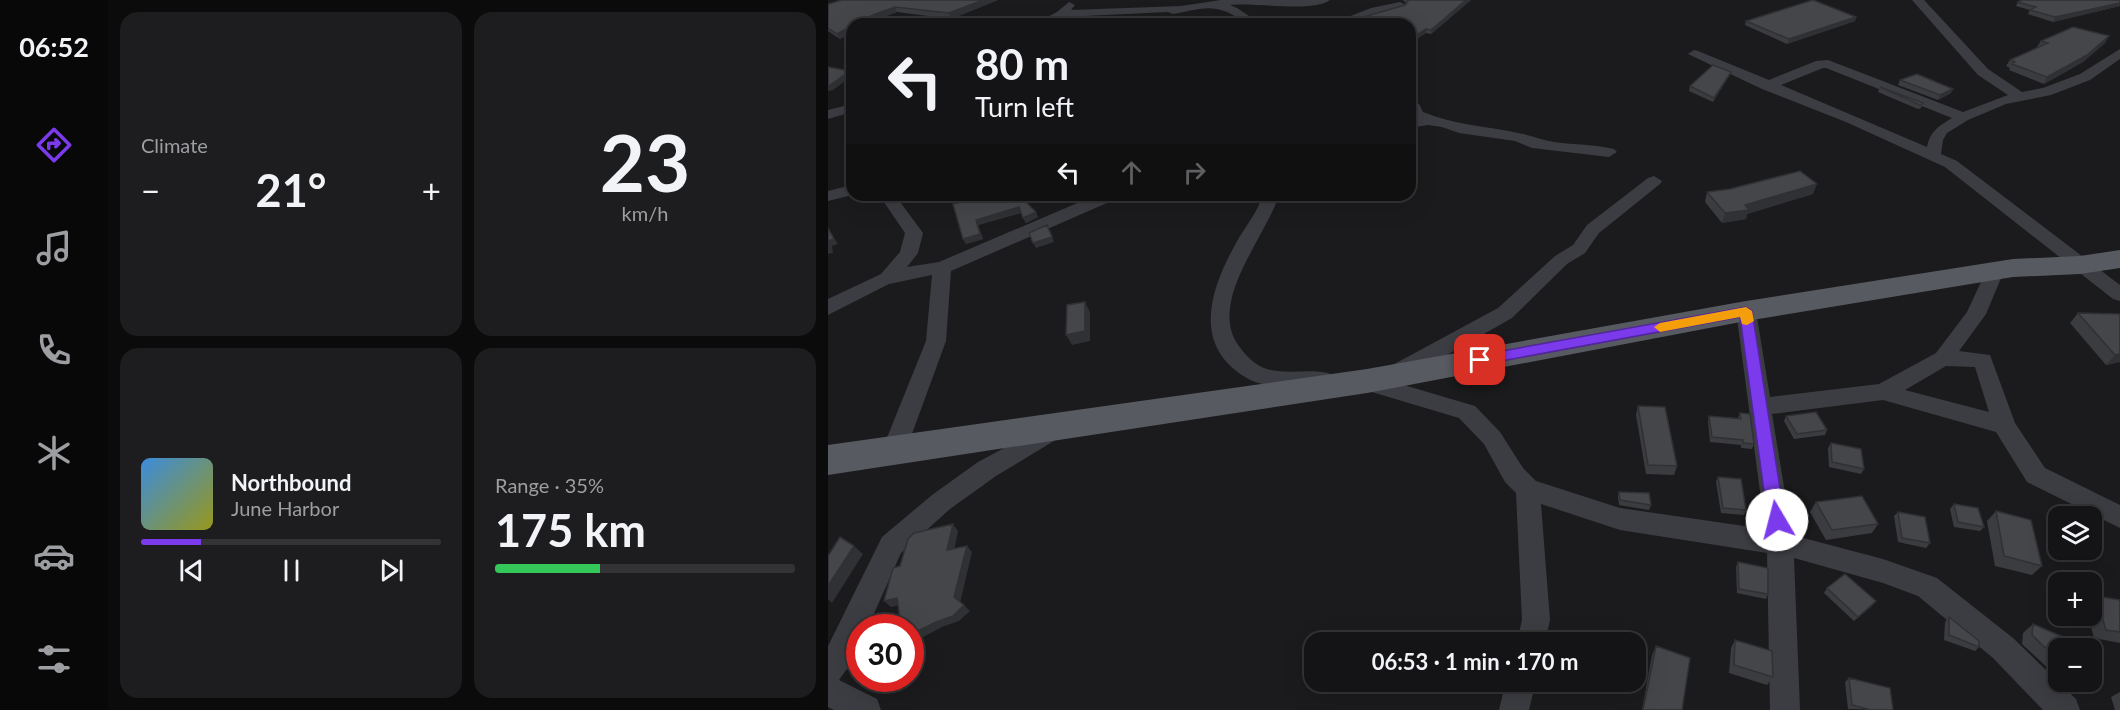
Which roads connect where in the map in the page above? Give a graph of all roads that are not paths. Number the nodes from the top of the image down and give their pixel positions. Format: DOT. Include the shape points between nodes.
graph roads {
  1 [pos="1071,0"];
  2 [pos="1324,0"];
  3 [pos="1362,0"];
  4 [pos="1918,0"];
  5 [pos="1401,4"];
  6 [pos="1216,5"];
  7 [pos="1177,6"];
  8 [pos="1061,14"];
  9 [pos="1053,18"];
  10 [pos="1153,18"];
  11 [pos="1246,18"];
  12 [pos="1344,18"];
  13 [pos="1354,18"];
  14 [pos="2120,53"];
  15 [pos="1694,54"];
  16 [pos="1767,86"];
  17 [pos="2022,98"];
  18 [pos="1416,112"];
  19 [pos="1963,117"];
  20 [pos="1416,122"];
  21 [pos="1431,122"];
  22 [pos="1609,152"];
  23 [pos="1933,157"];
  24 [pos="1654,181"];
  25 [pos="846,192"];
  26 [pos="828,196"];
  27 [pos="891,201"];
  28 [pos="1096,201"];
  29 [pos="1269,201"];
  30 [pos="2120,259"];
  31 [pos="2080,265"];
  32 [pos="942,268"];
  33 [pos="1995,272"];
  34 [pos="888,278"];
  35 [pos="2120,295"];
  36 [pos="828,308"];
  37 [pos="1746,311"];
  38 [pos="1943,358"];
  39 [pos="1378,379"];
  40 [pos="1882,392"];
  41 [pos="1760,407"];
  42 [pos="1063,425"];
  43 [pos="2004,425"];
  44 [pos="894,450"];
  45 [pos="828,460"];
  46 [pos="1528,489"];
  47 [pos="2120,517"];
  48 [pos="1780,543"];
  49 [pos="1533,632"];
  50 [pos="828,670"];
  51 [pos="828,691"];
  52 [pos="1518,692"];
  53 [pos="866,710"];
  54 [pos="1514,710"];
  55 [pos="1785,710"];
  56 [pos="2065,710"];
  1 -- 8 [label="street"];
  2 -- 6 [label="street" via="1236,1"];
  3 -- 12 [label="street"];
  4 -- 17 [label="street" via="1983,72"];
  5 -- 13 [label="street"];
  6 -- 7 [label="street"];
  6 -- 11 [label="street"];
  7 -- 8 [label="street"];
  7 -- 10 [label="street"];
  8 -- 9 [label="street"];
  14 -- 17 [label="street" via="2085,77"];
  15 -- 16 [label="street"];
  16 -- 19 [label="street" via="1828,64"];
  16 -- 23 [label="street"];
  17 -- 19 [label="street" via="2002,100"];
  18 -- 21 [label="street"];
  19 -- 23 [label="street" via="1942,130 1935,140"];
  20 -- 21 [label="street"];
  21 -- 22 [label="street" via="1518,137 1532,143"];
  23 -- 31 [label="street" via="1951,164"];
  24 -- 39 [label="street" via="1593,228 1579,249 1505,313"];
  25 -- 26 [label="street"];
  27 -- 34 [label="street" via="914,233 909,253"];
  28 -- 32 [label="street"];
  29 -- 39 [label="street" via="1228,282 1219,320 1224,340 1256,374 1281,379"];
  30 -- 31 [label="main road"];
  31 -- 33 [label="main road"];
  31 -- 35 [label="street"];
  32 -- 34 [label="street"];
  32 -- 44 [label="street" via="936,341"];
  33 -- 37 [label="main road"];
  33 -- 38 [label="street" via="1976,314"];
  34 -- 36 [label="street" via="864,286"];
  37 -- 39 [label="main road"];
  37 -- 41 [label="street"];
  38 -- 40 [label="street"];
  38 -- 43 [label="street" via="1983,360"];
  39 -- 42 [label="main road"];
  39 -- 46 [label="street" via="1467,412 1492,438 1514,475"];
  40 -- 41 [label="street"];
  40 -- 43 [label="street"];
  41 -- 48 [label="street"];
  42 -- 44 [label="main road"];
  42 -- 50 [label="street" via="987,469 891,545 842,652"];
  43 -- 47 [label="street" via="2036,475"];
  44 -- 45 [label="main road"];
  46 -- 48 [label="street" via="1620,519"];
  46 -- 49 [label="street" via="1536,620"];
  48 -- 55 [label="street"];
  48 -- 56 [label="street" via="1883,570 1927,586 2003,648"];
  51 -- 53 [label="street"];
  52 -- 54 [label="street"];
}
